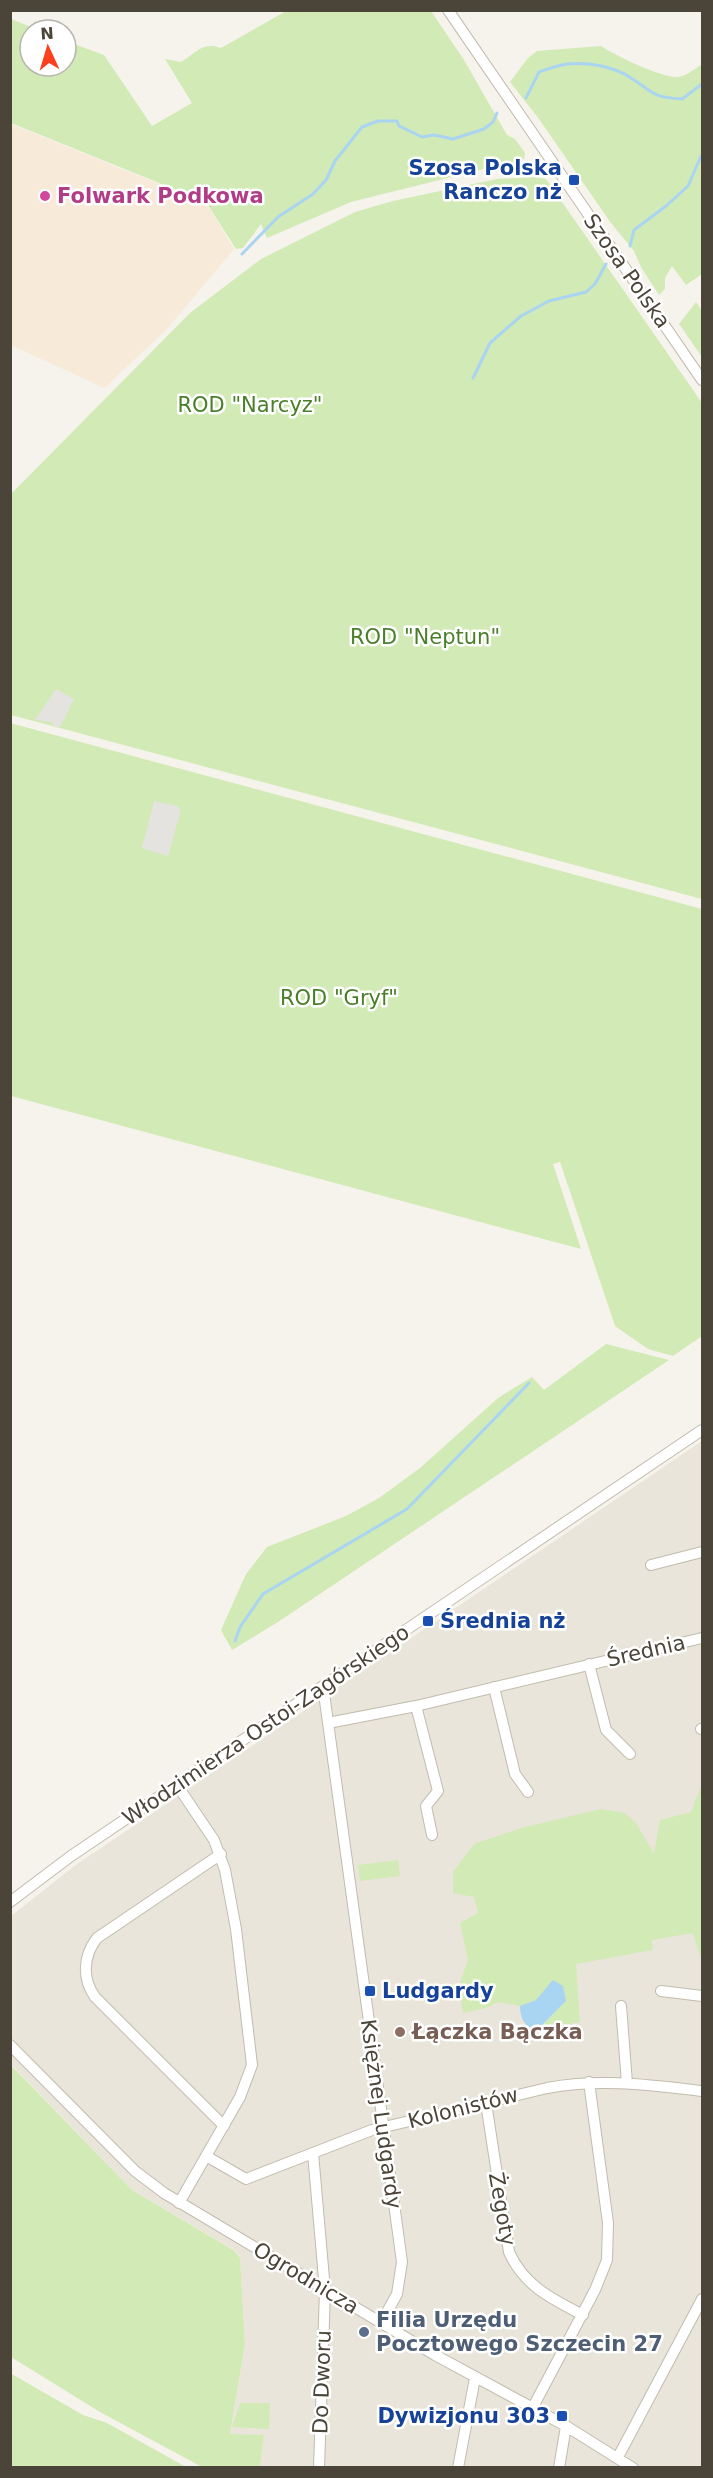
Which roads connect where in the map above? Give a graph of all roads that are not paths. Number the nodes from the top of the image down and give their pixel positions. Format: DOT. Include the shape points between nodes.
graph roads {
  1 [pos="448,10"];
  2 [pos="702,380"];
  3 [pos="702,1430"];
  4 [pos="702,1552"];
  5 [pos="651,1564"];
  6 [pos="702,1638"];
  7 [pos="589,1664"];
  8 [pos="323,1686"];
  9 [pos="494,1687"];
  10 [pos="416,1706"];
  11 [pos="328,1723"];
  12 [pos="630,1754"];
  13 [pos="177,1785"];
  14 [pos="528,1792"];
  15 [pos="432,1834"];
  16 [pos="220,1854"];
  17 [pos="10,1902"];
  18 [pos="661,1991"];
  19 [pos="702,1996"];
  20 [pos="621,2006"];
  21 [pos="10,2045"];
  22 [pos="589,2082"];
  23 [pos="627,2083"];
  24 [pos="702,2091"];
  25 [pos="486,2103"];
  26 [pos="224,2126"];
  27 [pos="383,2127"];
  28 [pos="313,2153"];
  29 [pos="206,2156"];
  30 [pos="179,2203"];
  31 [pos="325,2290"];
  32 [pos="701,2304"];
  33 [pos="583,2315"];
  34 [pos="381,2323"];
  35 [pos="475,2378"];
  36 [pos="533,2407"];
  37 [pos="566,2426"];
  38 [pos="618,2457"];
  39 [pos="320,2468"];
  40 [pos="458,2468"];
  41 [pos="559,2468"];
  42 [pos="633,2468"];
  1 -- 2 [label="street, Szosa Polska"];
  3 -- 8 [label="street, Włodzimierza Ostoi-Zagórskiego"];
  4 -- 5 [label="street"];
  6 -- 7 [label="street, Średnia"];
  7 -- 9 [label="street, Średnia"];
  7 -- 12 [label="street, Średnia" via="606,1730"];
  8 -- 11 [label="street, Księżnej Ludgardy"];
  8 -- 13 [label="street, Włodzimierza Ostoi-Zagórskiego"];
  9 -- 10 [label="street, Średnia"];
  9 -- 14 [label="street" via="515,1774"];
  10 -- 11 [label="street, Średnia"];
  10 -- 15 [label="street" via="438,1791 426,1806"];
  11 -- 27 [label="street, Księżnej Ludgardy"];
  13 -- 16 [label="street"];
  13 -- 17 [label="street, Włodzimierza Ostoi-Zagórskiego"];
  16 -- 26 [label="street" via="236,1929 252,2066"];
  16 -- 26 [label="street" via="97,1938 88,1955 86,1973 95,1997"];
  18 -- 19 [label="street"];
  20 -- 23 [label="street"];
  21 -- 30 [label="street, Ogrodnicza" via="135,2171"];
  22 -- 23 [label="street, Kolonistów"];
  22 -- 25 [label="street, Kolonistów" via="553,2086"];
  22 -- 33 [label="street" via="609,2243 604,2269"];
  23 -- 24 [label="street, Kolonistów"];
  25 -- 27 [label="street, Kolonistów"];
  25 -- 33 [label="street, Żegoty" via="509,2253 527,2281"];
  26 -- 29 [label="street"];
  27 -- 28 [label="street, Kolonistów"];
  27 -- 34 [label="street, Księżnej Ludgardy" via="402,2270 397,2294"];
  28 -- 29 [label="street, Kolonistów" via="246,2179"];
  28 -- 31 [label="street, Do Dworu"];
  29 -- 30 [label="street"];
  30 -- 31 [label="street, Ogrodnicza"];
  31 -- 34 [label="street, Ogrodnicza"];
  31 -- 39 [label="street, Do Dworu"];
  32 -- 38 [label="street"];
  33 -- 36 [label="street"];
  34 -- 35 [label="street, Ogrodnicza"];
  35 -- 36 [label="street, Ogrodnicza"];
  35 -- 40 [label="street"];
  36 -- 37 [label="street, Ogrodnicza"];
  37 -- 38 [label="street, Ogrodnicza"];
  37 -- 41 [label="street"];
  38 -- 42 [label="street, Ogrodnicza"];
}
